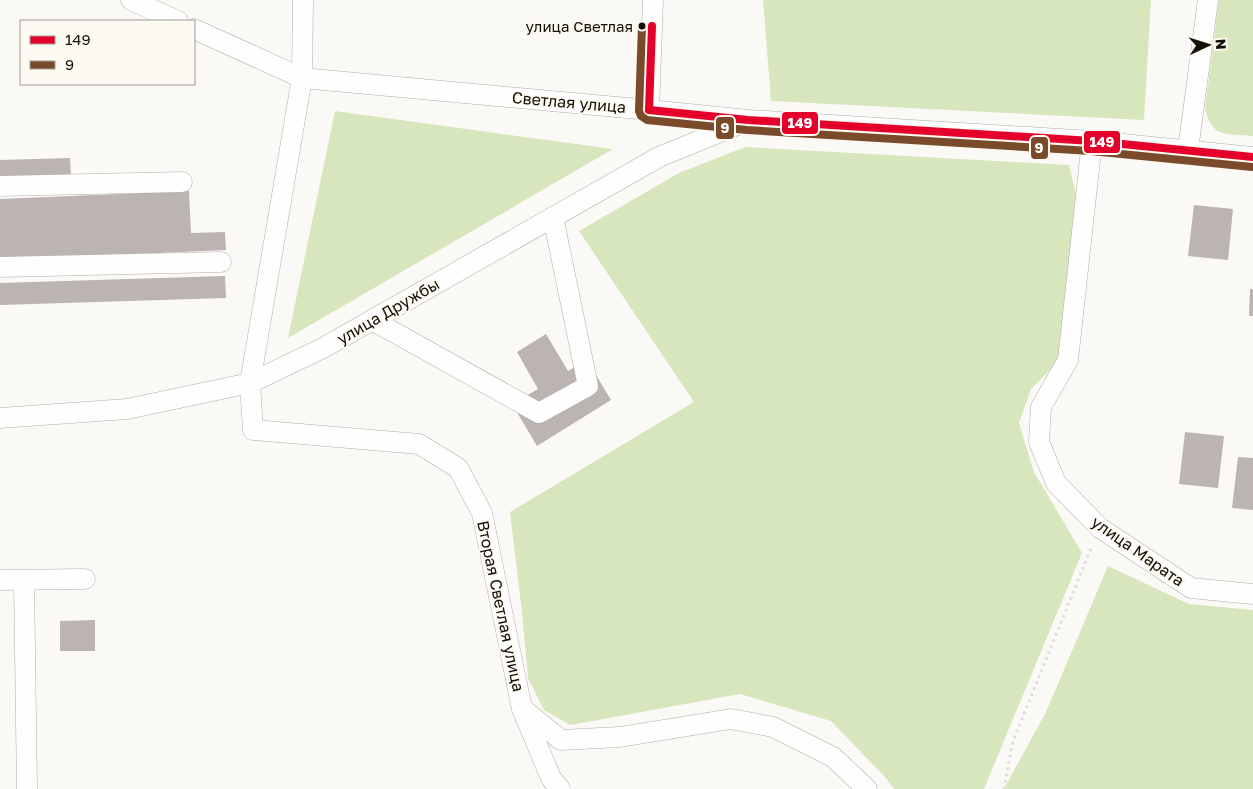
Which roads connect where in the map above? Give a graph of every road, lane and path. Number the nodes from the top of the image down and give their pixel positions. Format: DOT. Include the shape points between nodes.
graph roads {
  1 [pos="131,0"];
  2 [pos="303,0"];
  3 [pos="653,0"];
  4 [pos="1208,0"];
  5 [pos="176,20"];
  6 [pos="195,29"];
  7 [pos="302,78"];
  8 [pos="649,110"];
  9 [pos="748,120"];
  10 [pos="1092,141"];
  11 [pos="1188,150"];
  12 [pos="1253,156"];
  13 [pos="182,182"];
  14 [pos="0,186"];
  15 [pos="553,217"];
  16 [pos="221,262"];
  17 [pos="0,267"];
  18 [pos="372,320"];
  19 [pos="250,383"];
  20 [pos="0,418"];
  21 [pos="1100,528"];
  22 [pos="85,579"];
  23 [pos="0,580"];
  24 [pos="24,580"];
  25 [pos="1253,594"];
  26 [pos="522,709"];
  27 [pos="27,789"];
  28 [pos="560,789"];
  29 [pos="867,789"];
  30 [pos="1004,789"];
  1 -- 5 [label="street"];
  2 -- 7 [label="street"];
  3 -- 8 [label="street"];
  4 -- 11 [label="street"];
  6 -- 7 [label="street, Светлая улица"];
  7 -- 8 [label="street, Светлая улица"];
  7 -- 19 [label="street"];
  8 -- 9 [label="street, Светлая улица"];
  9 -- 10 [label="street, Светлая улица"];
  9 -- 15 [label="street, улица Дружбы" via="659,157"];
  10 -- 11 [label="street, Светлая улица"];
  10 -- 21 [label="street, улица Марата" via="1068,360 1041,407 1039,442 1056,484"];
  11 -- 12 [label="street, Светлая улица"];
  13 -- 14 [label="street"];
  15 -- 18 [label="street, улица Дружбы"];
  15 -- 18 [label="street" via="588,386 539,413"];
  16 -- 17 [label="street"];
  18 -- 19 [label="street, улица Дружбы"];
  19 -- 20 [label="street, улица Дружбы" via="127,410"];
  19 -- 26 [label="street, Вторая Светлая улица" via="253,430 420,444 458,468 482,512"];
  21 -- 25 [label="street, улица Марата" via="1192,588"];
  21 -- 30 [label="path" via="1013,741"];
  22 -- 24 [label="street"];
  23 -- 24 [label="street"];
  24 -- 27 [label="street"];
  26 -- 28 [label="street, Вторая Светлая улица" via="551,778"];
  26 -- 29 [label="street, Вторая Светлая улица" via="561,740 620,737 731,719 773,727 833,757"];
}
